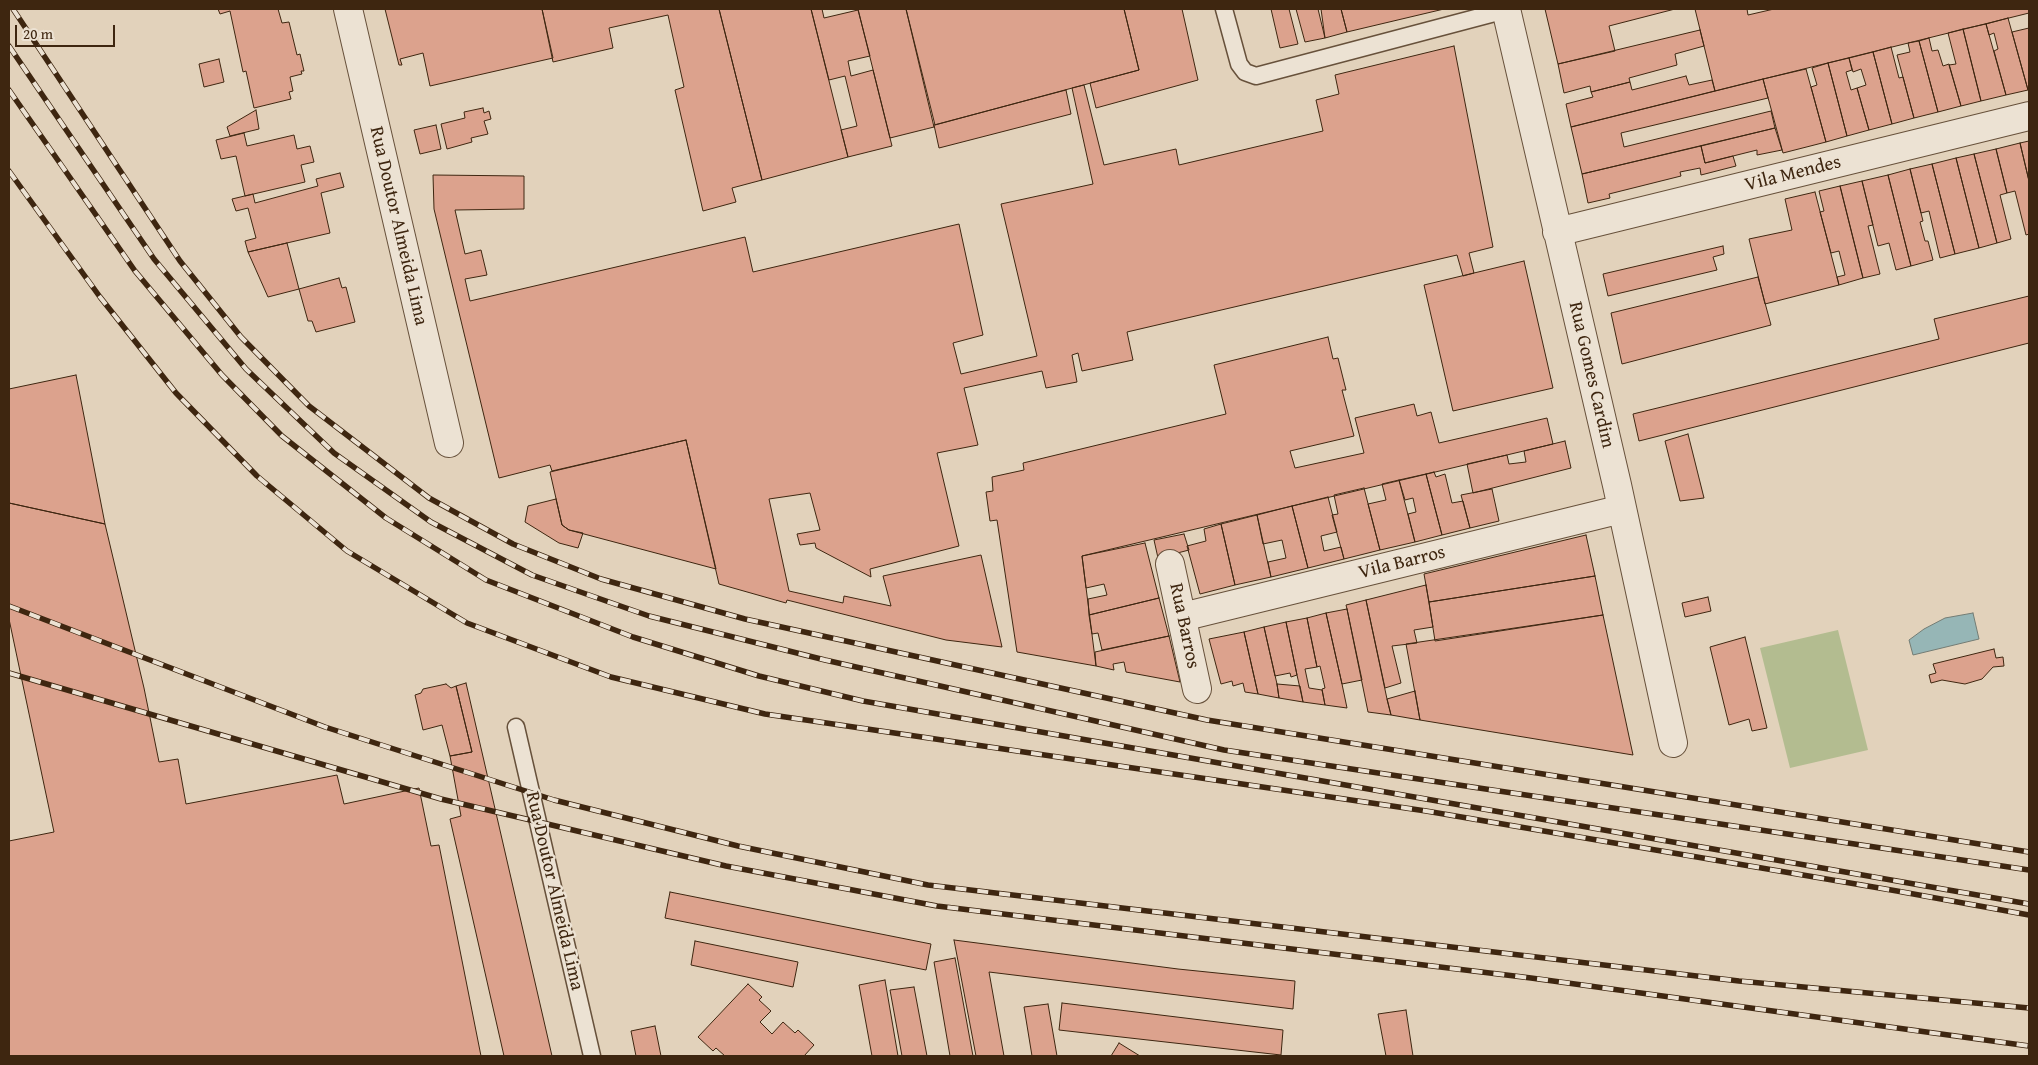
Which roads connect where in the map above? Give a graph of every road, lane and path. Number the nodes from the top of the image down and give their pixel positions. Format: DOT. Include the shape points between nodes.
graph roads {
  1 [pos="348,9"];
  2 [pos="1224,9"];
  3 [pos="1506,9"];
  4 [pos="2029,116"];
  5 [pos="1557,232"];
  6 [pos="449,443"];
  7 [pos="1622,509"];
  8 [pos="1170,564"];
  9 [pos="1182,617"];
  10 [pos="1197,689"];
  11 [pos="516,727"];
  12 [pos="1673,743"];
  13 [pos="592,1056"];
  1 -- 6 [label="street, Rua Doutor Almeida Lima"];
  2 -- 3 [label="lane" via="1239,64 1245,72 1256,76"];
  3 -- 5 [label="street, Rua Gomes Cardim"];
  4 -- 5 [label="street, Vila Mendes"];
  5 -- 7 [label="street, Rua Gomes Cardim"];
  7 -- 9 [label="street, Vila Barros"];
  7 -- 12 [label="street, Rua Gomes Cardim"];
  8 -- 9 [label="street, Rua Barros"];
  9 -- 10 [label="street, Rua Barros"];
  11 -- 13 [label="lane, Rua Doutor Almeida Lima"];
}
